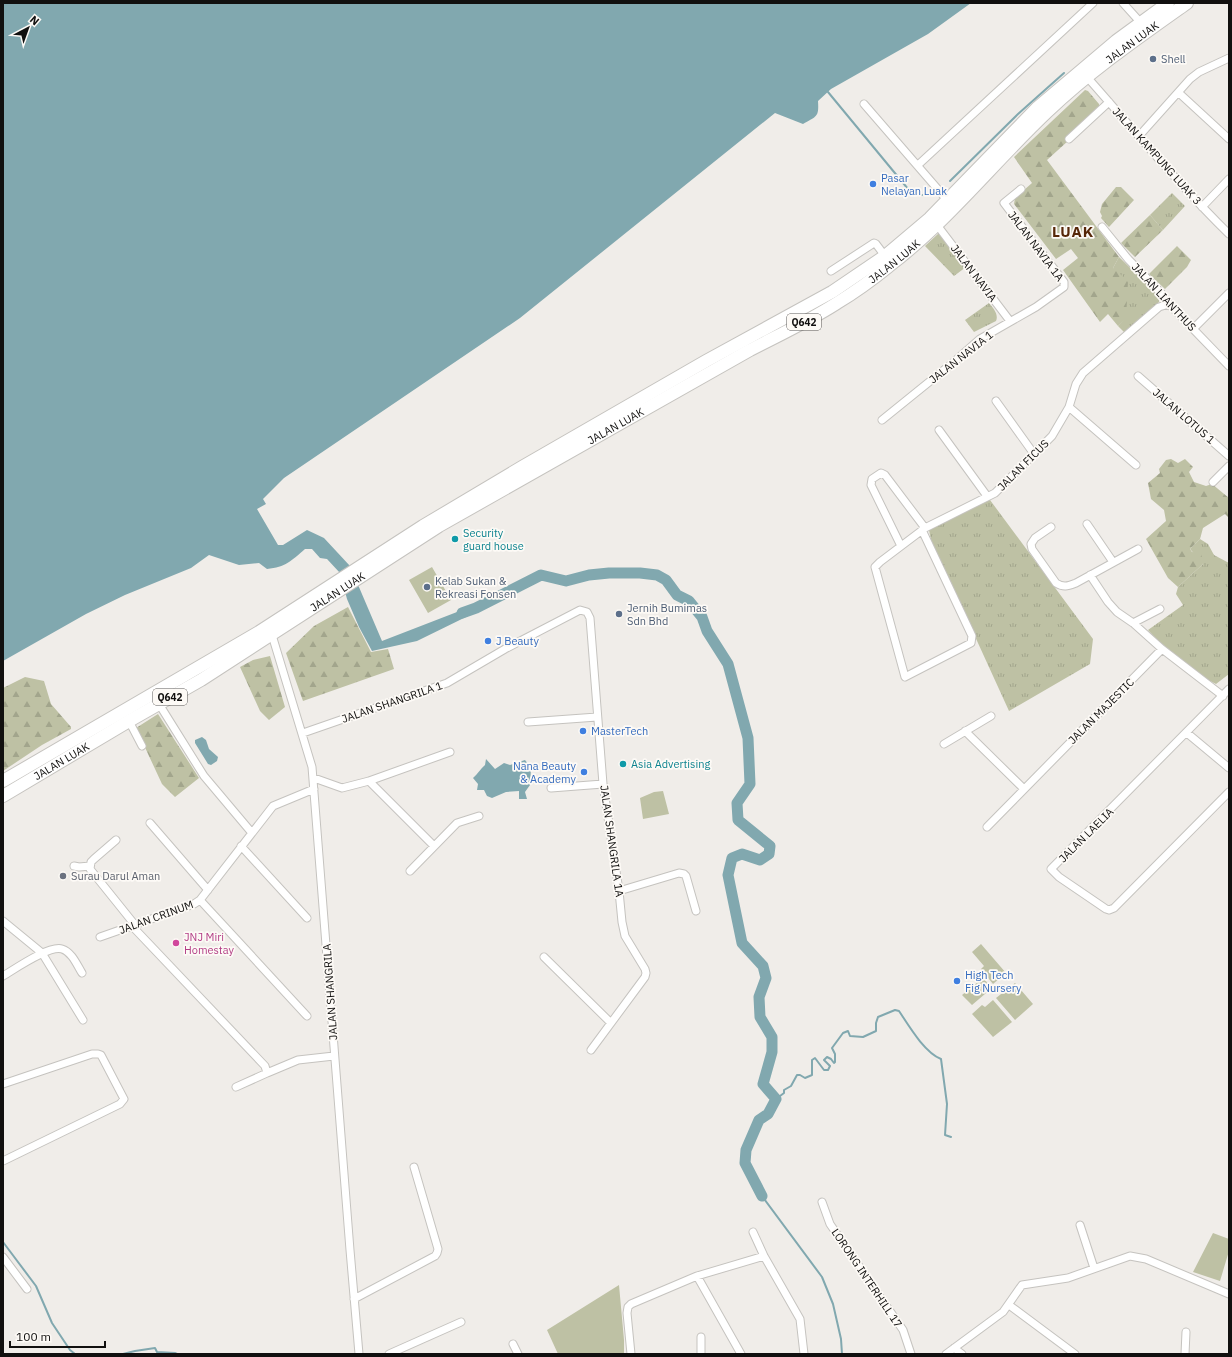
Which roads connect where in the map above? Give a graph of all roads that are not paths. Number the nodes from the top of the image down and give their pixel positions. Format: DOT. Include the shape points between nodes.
graph roads {
  1 [pos="1093,3"];
  2 [pos="1123,3"];
  3 [pos="1168,3"];
  4 [pos="1187,3"];
  5 [pos="1141,23"];
  6 [pos="1229,58"];
  7 [pos="1087,77"];
  8 [pos="1179,93"];
  9 [pos="1109,102"];
  10 [pos="864,104"];
  11 [pos="1139,136"];
  12 [pos="1069,139"];
  13 [pos="1229,139"];
  14 [pos="918,165"];
  15 [pos="1229,180"];
  16 [pos="1021,189"];
  17 [pos="948,201"];
  18 [pos="1202,207"];
  19 [pos="937,225"];
  20 [pos="1102,227"];
  21 [pos="1229,234"];
  22 [pos="885,256"];
  23 [pos="831,271"];
  24 [pos="1064,287"];
  25 [pos="1229,293"];
  26 [pos="1169,304"];
  27 [pos="1010,321"];
  28 [pos="797,326"];
  29 [pos="1193,328"];
  30 [pos="754,335"];
  31 [pos="750,350"];
  32 [pos="706,361"];
  33 [pos="1229,366"];
  34 [pos="1138,376"];
  35 [pos="996,401"];
  36 [pos="1069,407"];
  37 [pos="882,420"];
  38 [pos="939,430"];
  39 [pos="1034,454"];
  40 [pos="1229,456"];
  41 [pos="1136,465"];
  42 [pos="1229,466"];
  43 [pos="1213,482"];
  44 [pos="987,496"];
  45 [pos="1087,524"];
  46 [pos="1051,527"];
  47 [pos="923,529"];
  48 [pos="901,546"];
  49 [pos="1138,549"];
  50 [pos="1113,562"];
  51 [pos="368,566"];
  52 [pos="1090,575"];
  53 [pos="332,590"];
  54 [pos="1160,609"];
  55 [pos="585,611"];
  56 [pos="1133,623"];
  57 [pos="272,635"];
  58 [pos="1162,649"];
  59 [pos="1229,689"];
  60 [pos="1222,696"];
  61 [pos="159,704"];
  62 [pos="991,716"];
  63 [pos="597,717"];
  64 [pos="129,721"];
  65 [pos="528,722"];
  66 [pos="965,731"];
  67 [pos="1187,733"];
  68 [pos="303,734"];
  69 [pos="944,744"];
  70 [pos="142,746"];
  71 [pos="450,752"];
  72 [pos="1229,768"];
  73 [pos="314,778"];
  74 [pos="3,781"];
  75 [pos="368,781"];
  76 [pos="603,784"];
  77 [pos="551,788"];
  78 [pos="314,789"];
  79 [pos="1024,789"];
  80 [pos="1229,792"];
  81 [pos="3,796"];
  82 [pos="479,816"];
  83 [pos="150,823"];
  84 [pos="987,827"];
  85 [pos="252,833"];
  86 [pos="116,840"];
  87 [pos="241,846"];
  88 [pos="434,846"];
  89 [pos="74,866"];
  90 [pos="90,866"];
  91 [pos="410,871"];
  92 [pos="208,890"];
  93 [pos="619,891"];
  94 [pos="200,900"];
  95 [pos="696,911"];
  96 [pos="307,918"];
  97 [pos="3,921"];
  98 [pos="134,926"];
  99 [pos="100,937"];
  100 [pos="42,953"];
  101 [pos="544,957"];
  102 [pos="82,973"];
  103 [pos="3,976"];
  104 [pos="307,1016"];
  105 [pos="83,1020"];
  106 [pos="611,1023"];
  107 [pos="591,1050"];
  108 [pos="334,1056"];
  109 [pos="267,1073"];
  110 [pos="3,1084"];
  111 [pos="236,1087"];
  112 [pos="3,1161"];
  113 [pos="414,1167"];
  114 [pos="822,1202"];
  115 [pos="1080,1225"];
  116 [pos="753,1232"];
  117 [pos="764,1256"];
  118 [pos="3,1257"];
  119 [pos="1094,1268"];
  120 [pos="698,1276"];
  121 [pos="27,1289"];
  122 [pos="1229,1294"];
  123 [pos="354,1299"];
  124 [pos="1009,1305"];
  125 [pos="461,1322"];
  126 [pos="1186,1332"];
  127 [pos="701,1337"];
  128 [pos="513,1344"];
  129 [pos="954,1348"];
  130 [pos="359,1354"];
  131 [pos="389,1354"];
  132 [pos="518,1354"];
  133 [pos="631,1354"];
  134 [pos="701,1354"];
  135 [pos="741,1354"];
  136 [pos="804,1354"];
  137 [pos="911,1354"];
  138 [pos="946,1354"];
  139 [pos="962,1354"];
  140 [pos="1075,1354"];
  141 [pos="1185,1354"];
  1 -- 14 [label="street"];
  2 -- 5 [label="street"];
  3 -- 5 [label="main road, JALAN LUAK / Q642"];
  4 -- 7 [label="main road, JALAN LUAK / Q642"];
  5 -- 17 [label="main road, JALAN LUAK / Q642" via="1097,56 1038,107"];
  6 -- 8 [label="street" via="1199,72"];
  7 -- 9 [label="street, JALAN KAMPUNG LUAK 3"];
  7 -- 19 [label="main road, JALAN LUAK / Q642" via="1046,112"];
  8 -- 11 [label="street"];
  8 -- 13 [label="street"];
  9 -- 11 [label="street, JALAN KAMPUNG LUAK 3"];
  9 -- 12 [label="street"];
  10 -- 14 [label="street"];
  11 -- 18 [label="street, JALAN KAMPUNG LUAK 3"];
  14 -- 17 [label="street"];
  15 -- 18 [label="street"];
  16 -- 24 [label="street, JALAN NAVIA 1A" via="1004,203 1064,282"];
  17 -- 22 [label="main road, JALAN LUAK / Q642"];
  18 -- 21 [label="street, JALAN KAMPUNG LUAK 3"];
  19 -- 27 [label="street, JALAN NAVIA"];
  19 -- 28 [label="main road, JALAN LUAK / Q642" via="890,266 838,303"];
  20 -- 26 [label="street, JALAN LIANTHUS"];
  22 -- 23 [label="street" via="874,243"];
  22 -- 30 [label="main road, JALAN LUAK / Q642" via="832,292"];
  24 -- 27 [label="street, JALAN NAVIA 1" via="1036,307"];
  25 -- 29 [label="street"];
  26 -- 29 [label="street, JALAN LIANTHUS"];
  26 -- 36 [label="street, JALAN FICUS" via="1159,307 1083,373 1076,384"];
  27 -- 37 [label="street, JALAN NAVIA 1" via="980,339"];
  28 -- 30 [label="main road" via="763,341 757,340"];
  28 -- 31 [label="main road, JALAN LUAK / Q642"];
  29 -- 33 [label="street, JALAN LIANTHUS"];
  30 -- 32 [label="main road, JALAN LUAK / Q642"];
  31 -- 32 [label="main road" via="744,346"];
  31 -- 51 [label="main road, JALAN LUAK / Q642"];
  32 -- 51 [label="main road, JALAN LUAK / Q642" via="423,526"];
  34 -- 40 [label="street, JALAN LOTUS 1"];
  35 -- 39 [label="street"];
  36 -- 39 [label="street, JALAN FICUS" via="1052,436"];
  36 -- 41 [label="street"];
  38 -- 44 [label="street"];
  39 -- 44 [label="street, JALAN FICUS" via="995,493"];
  42 -- 43 [label="street"];
  44 -- 47 [label="street, JALAN FICUS"];
  45 -- 50 [label="street"];
  46 -- 52 [label="street" via="1031,544 1056,583 1066,586"];
  47 -- 48 [label="street, JALAN FICUS"];
  47 -- 48 [label="street" via="885,475 881,473 872,479 870,485"];
  47 -- 48 [label="street, JALAN FICUS" via="972,640 971,643 905,677 875,567"];
  49 -- 50 [label="street"];
  50 -- 52 [label="street"];
  51 -- 53 [label="main road, JALAN LUAK / Q642"];
  52 -- 56 [label="street" via="1108,602"];
  53 -- 57 [label="main road, JALAN LUAK / Q642"];
  53 -- 74 [label="main road, JALAN LUAK / Q642"];
  54 -- 56 [label="street"];
  55 -- 63 [label="street, JALAN SHANGRILA 1A" via="590,618"];
  55 -- 68 [label="street, JALAN SHANGRILA 1" via="580,610 505,648 447,683"];
  56 -- 58 [label="street"];
  57 -- 61 [label="main road, JALAN LUAK / Q642"];
  57 -- 68 [label="street, JALAN SHANGRILA"];
  58 -- 60 [label="street"];
  58 -- 79 [label="street, JALAN MAJESTIC"];
  59 -- 60 [label="street, JALAN LAELIA"];
  60 -- 67 [label="street, JALAN LAELIA"];
  61 -- 64 [label="main road, JALAN LUAK / Q642"];
  61 -- 85 [label="street" via="204,776"];
  62 -- 66 [label="street"];
  63 -- 65 [label="street"];
  63 -- 76 [label="street, JALAN SHANGRILA 1A"];
  64 -- 70 [label="street"];
  64 -- 81 [label="main road, JALAN LUAK / Q642"];
  66 -- 69 [label="street"];
  66 -- 79 [label="street"];
  67 -- 72 [label="street"];
  67 -- 80 [label="street, JALAN LAELIA" via="1051,869 1106,909 1114,908"];
  68 -- 73 [label="street, JALAN SHANGRILA"];
  71 -- 75 [label="street"];
  73 -- 75 [label="street" via="342,788"];
  73 -- 78 [label="street, JALAN SHANGRILA"];
  75 -- 88 [label="street"];
  76 -- 77 [label="street"];
  76 -- 93 [label="street, JALAN SHANGRILA 1A"];
  78 -- 85 [label="street, JALAN CRINUM" via="273,806"];
  78 -- 108 [label="street, JALAN SHANGRILA"];
  79 -- 84 [label="street, JALAN MAJESTIC"];
  82 -- 88 [label="street" via="457,823"];
  83 -- 92 [label="street"];
  85 -- 87 [label="street, JALAN CRINUM"];
  86 -- 90 [label="street" via="94,859"];
  87 -- 92 [label="street, JALAN CRINUM"];
  87 -- 96 [label="street"];
  88 -- 91 [label="street"];
  89 -- 90 [label="street"];
  90 -- 98 [label="street" via="92,874"];
  92 -- 94 [label="street, JALAN CRINUM"];
  93 -- 95 [label="street" via="679,873 684,874"];
  93 -- 106 [label="street, JALAN SHANGRILA 1A" via="625,936 646,973"];
  94 -- 98 [label="street, JALAN CRINUM"];
  94 -- 104 [label="street"];
  97 -- 100 [label="street"];
  98 -- 99 [label="street, JALAN CRINUM"];
  98 -- 109 [label="street" via="264,1066"];
  100 -- 102 [label="street" via="63,949 72,956"];
  100 -- 103 [label="street"];
  100 -- 105 [label="street"];
  101 -- 106 [label="street"];
  106 -- 107 [label="street, JALAN SHANGRILA 1A"];
  108 -- 109 [label="street" via="298,1060"];
  108 -- 123 [label="street, JALAN SHANGRILA"];
  109 -- 111 [label="street"];
  110 -- 112 [label="street" via="98,1054 101,1055 124,1099 120,1104"];
  113 -- 123 [label="street" via="438,1253"];
  114 -- 137 [label="street, LORONG INTERHILL 17" via="830,1224 902,1330"];
  115 -- 119 [label="street"];
  116 -- 117 [label="street"];
  117 -- 120 [label="street"];
  117 -- 136 [label="street" via="800,1319"];
  118 -- 121 [label="street"];
  119 -- 122 [label="street" via="1130,1256 1146,1259"];
  119 -- 124 [label="street" via="1068,1278 1022,1285"];
  120 -- 133 [label="street" via="628,1307"];
  120 -- 135 [label="street"];
  123 -- 130 [label="street, JALAN SHANGRILA"];
  124 -- 129 [label="street"];
  124 -- 140 [label="street"];
  125 -- 131 [label="street"];
  126 -- 141 [label="street"];
  127 -- 134 [label="street"];
  128 -- 132 [label="street"];
  129 -- 138 [label="street"];
  129 -- 139 [label="street"];
}
